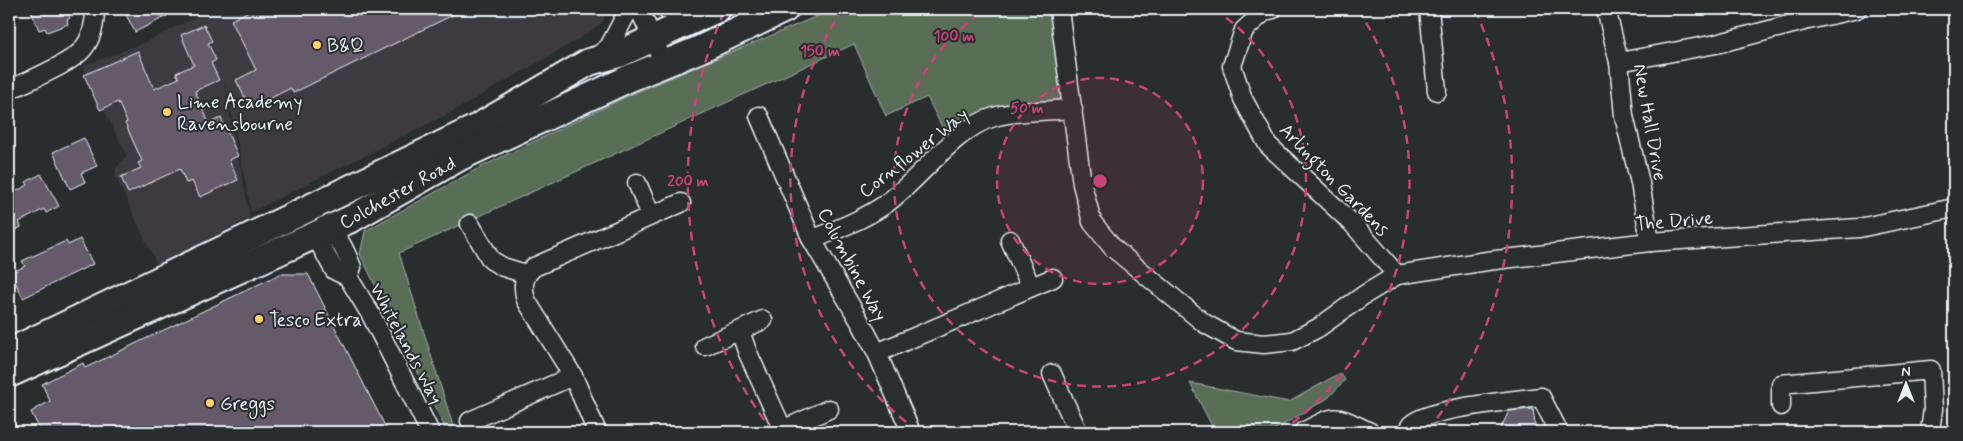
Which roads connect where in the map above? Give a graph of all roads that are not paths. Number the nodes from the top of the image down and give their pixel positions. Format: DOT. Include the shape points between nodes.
graph roads {
  1 [pos="95,9"];
  2 [pos="629,9"];
  3 [pos="639,9"];
  4 [pos="666,9"];
  5 [pos="785,9"];
  6 [pos="1059,9"];
  7 [pos="1274,9"];
  8 [pos="1429,9"];
  9 [pos="1606,9"];
  10 [pos="1857,9"];
  11 [pos="708,13"];
  12 [pos="653,37"];
  13 [pos="590,62"];
  14 [pos="1619,62"];
  15 [pos="665,65"];
  16 [pos="9,90"];
  17 [pos="1437,91"];
  18 [pos="1073,109"];
  19 [pos="759,116"];
  20 [pos="637,183"];
  21 [pos="332,196"];
  22 [pos="681,203"];
  23 [pos="1954,208"];
  24 [pos="651,215"];
  25 [pos="275,224"];
  26 [pos="470,224"];
  27 [pos="327,229"];
  28 [pos="812,240"];
  29 [pos="1010,240"];
  30 [pos="1650,242"];
  31 [pos="526,274"];
  32 [pos="1397,275"];
  33 [pos="1053,278"];
  34 [pos="1031,287"];
  35 [pos="763,320"];
  36 [pos="740,331"];
  37 [pos="706,346"];
  38 [pos="9,352"];
  39 [pos="877,353"];
  40 [pos="9,374"];
  41 [pos="1052,374"];
  42 [pos="573,376"];
  43 [pos="1781,406"];
  44 [pos="830,409"];
  45 [pos="470,421"];
  46 [pos="1410,426"];
  47 [pos="1320,427"];
  48 [pos="780,431"];
  49 [pos="430,432"];
  50 [pos="597,432"];
  51 [pos="911,432"];
  52 [pos="1078,432"];
  53 [pos="1302,432"];
  54 [pos="1369,432"];
  55 [pos="1559,432"];
  56 [pos="1930,432"];
  1 -- 16 [label="street" via="95,23 83,49"];
  2 -- 13 [label="street" via="610,47"];
  3 -- 12 [label="street"];
  4 -- 11 [label="street"];
  5 -- 15 [label="highway, Colchester Road"];
  6 -- 18 [label="street"];
  7 -- 32 [label="street, Arlington Gardens" via="1265,11 1244,30 1232,66 1243,100 1268,145 1352,223"];
  8 -- 17 [label="street"];
  9 -- 14 [label="street, New Hall Drive"];
  10 -- 14 [label="street" via="1716,44"];
  11 -- 12 [label="highway, Colchester Road"];
  12 -- 13 [label="highway, Colchester Road" via="619,54"];
  12 -- 15 [label="street"];
  13 -- 21 [label="highway, Colchester Road" via="478,127"];
  14 -- 30 [label="street, New Hall Drive" via="1624,116"];
  15 -- 27 [label="highway, Colchester Road" via="460,157 362,214"];
  18 -- 28 [label="street, Cornflower Way" via="1026,112 993,118 976,126 874,212"];
  18 -- 32 [label="street" via="1082,184 1092,222 1113,248 1204,323 1236,341 1264,344 1292,341 1318,328"];
  19 -- 28 [label="street, Columbine Way"];
  20 -- 24 [label="street"];
  21 -- 25 [label="highway, Colchester Road"];
  21 -- 27 [label="highway"];
  22 -- 24 [label="street"];
  23 -- 30 [label="street, The Drive" via="1859,228"];
  24 -- 31 [label="street" via="534,267"];
  25 -- 27 [label="street" via="293,232 316,222"];
  25 -- 38 [label="highway, Colchester Road"];
  26 -- 31 [label="street" via="491,260"];
  27 -- 40 [label="highway, Colchester Road"];
  27 -- 49 [label="street, Whitelands Way" via="321,246 334,270 348,277 371,315"];
  28 -- 39 [label="street, Columbine Way"];
  29 -- 34 [label="street"];
  30 -- 32 [label="street, The Drive"];
  31 -- 42 [label="street" via="526,300"];
  33 -- 34 [label="street"];
  34 -- 39 [label="street"];
  35 -- 36 [label="street"];
  36 -- 37 [label="street"];
  36 -- 48 [label="street"];
  39 -- 51 [label="street, Columbine Way"];
  41 -- 52 [label="street"];
  42 -- 45 [label="street"];
  42 -- 50 [label="street"];
  43 -- 56 [label="street" via="1781,384 1931,370 1933,409"];
  44 -- 48 [label="street"];
  46 -- 55 [label="street" via="1430,414 1541,396"];
  47 -- 53 [label="street"];
  47 -- 54 [label="street" via="1330,418 1340,417"];
}
